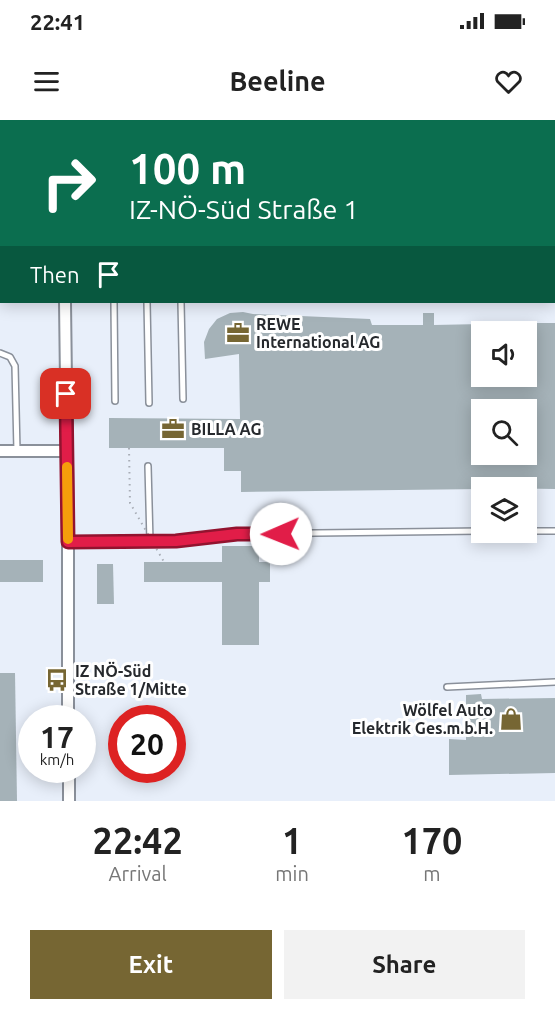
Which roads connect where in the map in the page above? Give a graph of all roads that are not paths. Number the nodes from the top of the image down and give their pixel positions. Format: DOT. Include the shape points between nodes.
graph roads {
  1 [pos="65,303"];
  2 [pos="114,303"];
  3 [pos="147,303"];
  4 [pos="181,303"];
  5 [pos="0,353"];
  6 [pos="183,399"];
  7 [pos="115,401"];
  8 [pos="149,403"];
  9 [pos="17,451"];
  10 [pos="67,451"];
  11 [pos="0,452"];
  12 [pos="148,466"];
  13 [pos="471,531"];
  14 [pos="537,531"];
  15 [pos="555,531"];
  16 [pos="68,542"];
  17 [pos="150,542"];
  18 [pos="555,682"];
  19 [pos="447,687"];
  20 [pos="68,705"];
  21 [pos="69,783"];
  22 [pos="69,801"];
  1 -- 10 [label="street"];
  2 -- 7 [label="lane"];
  3 -- 8 [label="lane"];
  4 -- 6 [label="lane"];
  5 -- 9 [label="lane" via="10,357 15,366"];
  9 -- 10 [label="street"];
  9 -- 11 [label="street"];
  10 -- 16 [label="street"];
  12 -- 17 [label="lane"];
  13 -- 17 [label="lane" via="237,534"];
  14 -- 15 [label="lane"];
  16 -- 17 [label="lane"];
  16 -- 20 [label="street"];
  18 -- 19 [label="lane"];
  21 -- 22 [label="street"];
}
